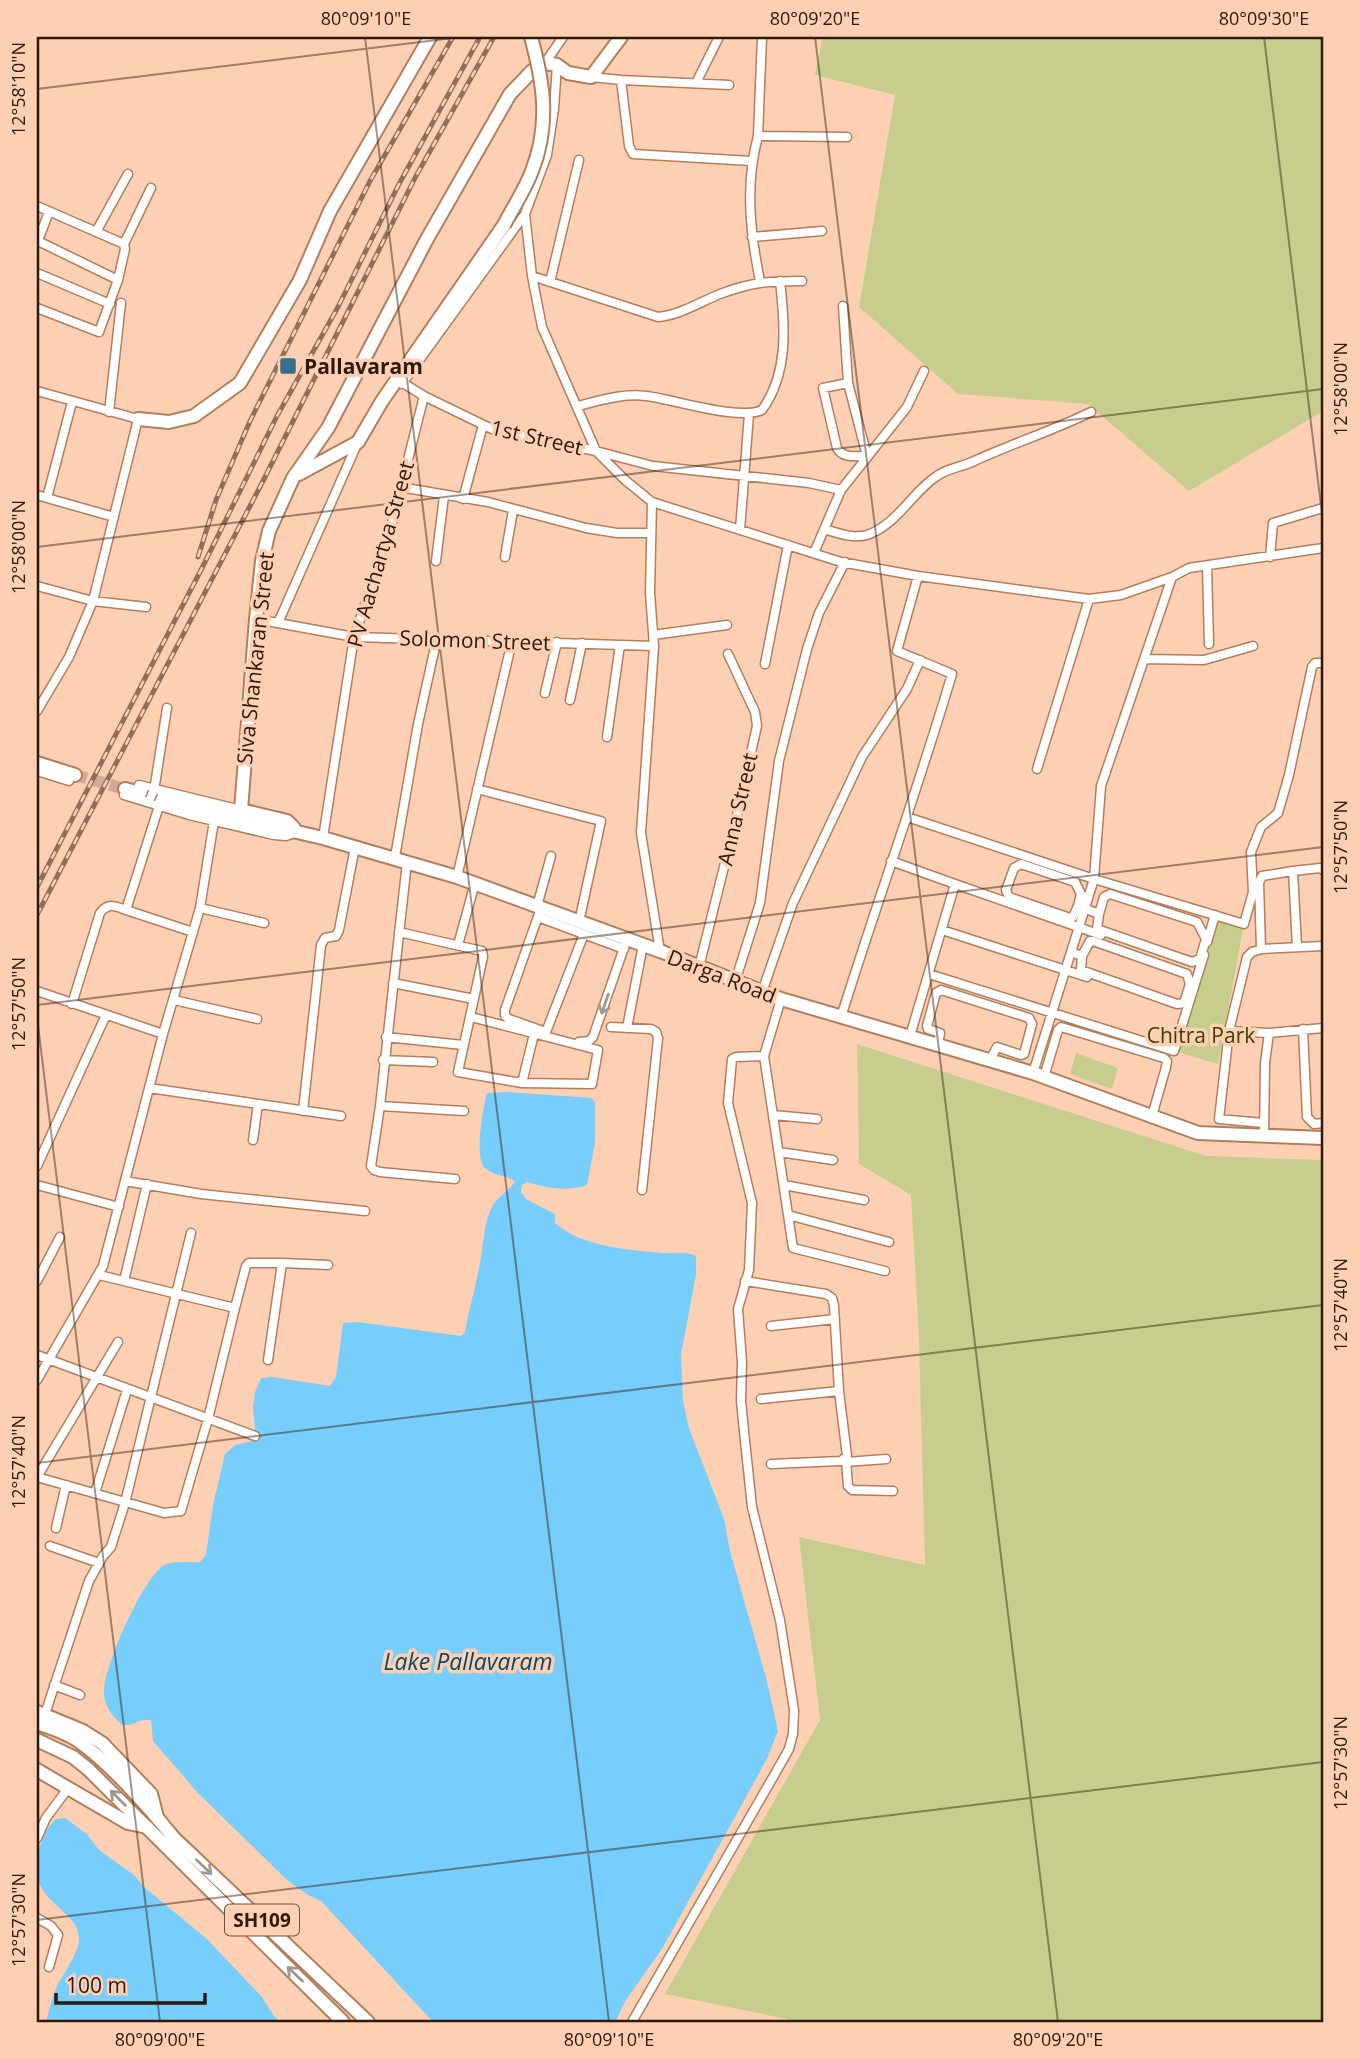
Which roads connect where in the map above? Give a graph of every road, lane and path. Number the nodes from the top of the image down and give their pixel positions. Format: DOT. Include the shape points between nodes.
graph roads {
  1 [pos="430,37"];
  2 [pos="531,37"];
  3 [pos="563,37"];
  4 [pos="621,37"];
  5 [pos="719,37"];
  6 [pos="762,37"];
  7 [pos="551,64"];
  8 [pos="592,77"];
  9 [pos="621,80"];
  10 [pos="696,83"];
  11 [pos="729,85"];
  12 [pos="758,136"];
  13 [pos="847,137"];
  14 [pos="579,160"];
  15 [pos="751,161"];
  16 [pos="128,174"];
  17 [pos="151,188"];
  18 [pos="37,206"];
  19 [pos="49,212"];
  20 [pos="525,214"];
  21 [pos="822,231"];
  22 [pos="96,232"];
  23 [pos="752,237"];
  24 [pos="37,242"];
  25 [pos="124,244"];
  26 [pos="37,273"];
  27 [pos="532,276"];
  28 [pos="118,280"];
  29 [pos="760,281"];
  30 [pos="780,281"];
  31 [pos="802,281"];
  32 [pos="551,282"];
  33 [pos="121,303"];
  34 [pos="110,304"];
  35 [pos="843,306"];
  36 [pos="37,309"];
  37 [pos="924,371"];
  38 [pos="404,383"];
  39 [pos="848,383"];
  40 [pos="37,391"];
  41 [pos="389,392"];
  42 [pos="424,396"];
  43 [pos="72,402"];
  44 [pos="577,406"];
  45 [pos="109,412"];
  46 [pos="1091,412"];
  47 [pos="749,414"];
  48 [pos="138,419"];
  49 [pos="483,425"];
  50 [pos="358,442"];
  51 [pos="596,451"];
  52 [pos="867,456"];
  53 [pos="745,477"];
  54 [pos="293,478"];
  55 [pos="400,487"];
  56 [pos="841,490"];
  57 [pos="37,495"];
  58 [pos="444,496"];
  59 [pos="47,498"];
  60 [pos="463,499"];
  61 [pos="652,502"];
  62 [pos="1323,508"];
  63 [pos="513,510"];
  64 [pos="114,517"];
  65 [pos="824,529"];
  66 [pos="740,530"];
  67 [pos="651,533"];
  68 [pos="788,545"];
  69 [pos="1323,548"];
  70 [pos="814,553"];
  71 [pos="505,557"];
  72 [pos="1270,557"];
  73 [pos="436,561"];
  74 [pos="845,562"];
  75 [pos="1207,566"];
  76 [pos="918,576"];
  77 [pos="1172,577"];
  78 [pos="37,586"];
  79 [pos="1089,599"];
  80 [pos="93,601"];
  81 [pos="145,607"];
  82 [pos="256,619"];
  83 [pos="278,623"];
  84 [pos="727,625"];
  85 [pos="653,635"];
  86 [pos="354,637"];
  87 [pos="437,638"];
  88 [pos="512,641"];
  89 [pos="557,642"];
  90 [pos="582,643"];
  91 [pos="1209,643"];
  92 [pos="620,645"];
  93 [pos="654,646"];
  94 [pos="1253,646"];
  95 [pos="728,654"];
  96 [pos="1146,659"];
  97 [pos="920,660"];
  98 [pos="1323,663"];
  99 [pos="765,664"];
  100 [pos="545,693"];
  101 [pos="570,700"];
  102 [pos="167,708"];
  103 [pos="37,711"];
  104 [pos="607,737"];
  105 [pos="37,757"];
  106 [pos="37,763"];
  107 [pos="62,765"];
  108 [pos="1037,769"];
  109 [pos="37,771"];
  110 [pos="72,778"];
  111 [pos="139,785"];
  112 [pos="477,789"];
  113 [pos="124,792"];
  114 [pos="152,796"];
  115 [pos="159,806"];
  116 [pos="241,810"];
  117 [pos="906,817"];
  118 [pos="214,821"];
  119 [pos="298,832"];
  120 [pos="323,838"];
  121 [pos="355,846"];
  122 [pos="551,856"];
  123 [pos="401,860"];
  124 [pos="891,861"];
  125 [pos="1323,870"];
  126 [pos="1293,871"];
  127 [pos="457,877"];
  128 [pos="1094,879"];
  129 [pos="475,883"];
  130 [pos="955,884"];
  131 [pos="1081,907"];
  132 [pos="200,908"];
  133 [pos="126,909"];
  134 [pos="539,910"];
  135 [pos="1099,914"];
  136 [pos="1215,915"];
  137 [pos="264,923"];
  138 [pos="582,928"];
  139 [pos="1078,928"];
  140 [pos="942,930"];
  141 [pos="193,932"];
  142 [pos="400,932"];
  143 [pos="626,944"];
  144 [pos="643,945"];
  145 [pos="458,946"];
  146 [pos="1323,946"];
  147 [pos="1297,947"];
  148 [pos="1261,949"];
  149 [pos="660,951"];
  150 [pos="1070,952"];
  151 [pos="1082,956"];
  152 [pos="699,967"];
  153 [pos="1200,968"];
  154 [pos="1065,970"];
  155 [pos="929,974"];
  156 [pos="735,982"];
  157 [pos="393,983"];
  158 [pos="37,991"];
  159 [pos="762,992"];
  160 [pos="474,999"];
  161 [pos="781,999"];
  162 [pos="174,1000"];
  163 [pos="72,1004"];
  164 [pos="1187,1009"];
  165 [pos="1052,1013"];
  166 [pos="106,1014"];
  167 [pos="471,1017"];
  168 [pos="841,1017"];
  169 [pos="257,1019"];
  170 [pos="611,1027"];
  171 [pos="627,1028"];
  172 [pos="1323,1028"];
  173 [pos="1303,1030"];
  174 [pos="1229,1031"];
  175 [pos="546,1032"];
  176 [pos="1269,1033"];
  177 [pos="163,1034"];
  178 [pos="534,1034"];
  179 [pos="386,1037"];
  180 [pos="910,1037"];
  181 [pos="463,1045"];
  182 [pos="937,1045"];
  183 [pos="764,1056"];
  184 [pos="383,1060"];
  185 [pos="990,1060"];
  186 [pos="433,1062"];
  187 [pos="1038,1075"];
  188 [pos="522,1083"];
  189 [pos="149,1088"];
  190 [pos="258,1104"];
  191 [pos="380,1106"];
  192 [pos="303,1111"];
  193 [pos="464,1111"];
  194 [pos="773,1115"];
  195 [pos="341,1116"];
  196 [pos="1152,1116"];
  197 [pos="817,1119"];
  198 [pos="1323,1123"];
  199 [pos="1263,1129"];
  200 [pos="1323,1138"];
  201 [pos="253,1140"];
  202 [pos="779,1152"];
  203 [pos="833,1160"];
  204 [pos="37,1166"];
  205 [pos="455,1179"];
  206 [pos="125,1181"];
  207 [pos="146,1184"];
  208 [pos="37,1185"];
  209 [pos="784,1185"];
  210 [pos="642,1190"];
  211 [pos="864,1200"];
  212 [pos="118,1207"];
  213 [pos="366,1211"];
  214 [pos="788,1215"];
  215 [pos="191,1233"];
  216 [pos="60,1237"];
  217 [pos="889,1242"];
  218 [pos="282,1263"];
  219 [pos="328,1265"];
  220 [pos="886,1271"];
  221 [pos="99,1275"];
  222 [pos="37,1281"];
  223 [pos="124,1281"];
  224 [pos="745,1281"];
  225 [pos="178,1294"];
  226 [pos="235,1308"];
  227 [pos="835,1319"];
  228 [pos="771,1326"];
  229 [pos="118,1342"];
  230 [pos="37,1355"];
  231 [pos="48,1359"];
  232 [pos="268,1360"];
  233 [pos="98,1377"];
  234 [pos="37,1380"];
  235 [pos="127,1390"];
  236 [pos="839,1391"];
  237 [pos="152,1398"];
  238 [pos="761,1399"];
  239 [pos="208,1419"];
  240 [pos="255,1436"];
  241 [pos="886,1459"];
  242 [pos="846,1461"];
  243 [pos="771,1464"];
  244 [pos="37,1477"];
  245 [pos="66,1485"];
  246 [pos="893,1492"];
  247 [pos="95,1493"];
  248 [pos="125,1503"];
  249 [pos="56,1528"];
  250 [pos="50,1546"];
  251 [pos="99,1563"];
  252 [pos="54,1685"];
  253 [pos="80,1695"];
  254 [pos="39,1716"];
  255 [pos="37,1740"];
  256 [pos="37,1770"];
  257 [pos="69,1787"];
  258 [pos="157,1817"];
  259 [pos="147,1827"];
  260 [pos="37,1838"];
  261 [pos="37,1918"];
  262 [pos="49,1967"];
  263 [pos="344,2022"];
  264 [pos="368,2022"];
  265 [pos="632,2022"];
  1 -- 48 [label="street" via="330,211 300,280 240,383 194,416 169,422"];
  2 -- 41 [label="street, bridge" via="544,93 542,130 531,173 504,225"];
  3 -- 7 [label="street"];
  4 -- 8 [label="street"];
  5 -- 10 [label="street"];
  6 -- 12 [label="street"];
  7 -- 8 [label="street"];
  7 -- 20 [label="street" via="554,109 547,156"];
  7 -- 54 [label="street, Siva Shankaran Street" via="526,76 510,94 427,239 328,428"];
  8 -- 9 [label="street"];
  9 -- 10 [label="street"];
  9 -- 15 [label="street" via="633,154"];
  10 -- 11 [label="street"];
  12 -- 13 [label="street"];
  12 -- 15 [label="street"];
  14 -- 32 [label="street"];
  15 -- 23 [label="street"];
  16 -- 22 [label="street"];
  17 -- 25 [label="street"];
  18 -- 19 [label="street"];
  19 -- 22 [label="street"];
  19 -- 24 [label="street"];
  20 -- 27 [label="street"];
  20 -- 38 [label="street"];
  21 -- 23 [label="street"];
  22 -- 25 [label="street"];
  23 -- 29 [label="street"];
  24 -- 28 [label="street"];
  25 -- 28 [label="street"];
  26 -- 34 [label="street"];
  27 -- 32 [label="street"];
  27 -- 44 [label="street" via="542,327"];
  28 -- 34 [label="street"];
  29 -- 30 [label="street"];
  29 -- 32 [label="street" via="658,317"];
  30 -- 31 [label="street"];
  30 -- 47 [label="street" via="783,357 768,401 762,410"];
  33 -- 45 [label="street"];
  34 -- 36 [label="street" via="97,333"];
  35 -- 39 [label="street"];
  37 -- 52 [label="street" via="907,407"];
  38 -- 41 [label="street"];
  38 -- 42 [label="street, 1st Street"];
  39 -- 52 [label="street"];
  39 -- 52 [label="street" via="823,388 837,448 848,456"];
  40 -- 43 [label="street"];
  41 -- 50 [label="street"];
  42 -- 49 [label="street, 1st Street"];
  42 -- 55 [label="street, PV Aachartya Street"];
  43 -- 45 [label="street"];
  43 -- 59 [label="street"];
  44 -- 47 [label="street" via="645,396"];
  44 -- 51 [label="street"];
  45 -- 48 [label="street"];
  46 -- 65 [label="street" via="938,474 908,505 866,535"];
  47 -- 53 [label="street"];
  48 -- 64 [label="street"];
  49 -- 51 [label="street, 1st Street"];
  49 -- 60 [label="street"];
  50 -- 54 [label="street"];
  50 -- 83 [label="street"];
  51 -- 53 [label="street, 1st Street" via="653,466"];
  51 -- 61 [label="street"];
  52 -- 56 [label="street"];
  53 -- 56 [label="street, 1st Street"];
  53 -- 66 [label="street"];
  54 -- 82 [label="street, Siva Shankaran Street" via="269,531"];
  55 -- 58 [label="street"];
  55 -- 86 [label="street, PV Aachartya Street"];
  56 -- 65 [label="street"];
  57 -- 59 [label="street"];
  58 -- 60 [label="street"];
  58 -- 73 [label="street"];
  59 -- 64 [label="street"];
  60 -- 63 [label="street"];
  61 -- 66 [label="street"];
  61 -- 67 [label="street"];
  62 -- 72 [label="street" via="1273,523"];
  63 -- 67 [label="street" via="617,533"];
  63 -- 71 [label="street"];
  64 -- 80 [label="street"];
  65 -- 70 [label="street"];
  66 -- 68 [label="street"];
  67 -- 85 [label="street"];
  68 -- 70 [label="street"];
  68 -- 99 [label="street"];
  69 -- 72 [label="street"];
  70 -- 74 [label="street"];
  72 -- 75 [label="street"];
  74 -- 76 [label="street"];
  74 -- 156 [label="street" via="807,649 779,761 760,903"];
  75 -- 77 [label="street"];
  75 -- 91 [label="street"];
  76 -- 79 [label="street"];
  76 -- 97 [label="street" via="897,650"];
  77 -- 79 [label="street" via="1121,595"];
  77 -- 96 [label="street"];
  78 -- 80 [label="street"];
  79 -- 108 [label="street"];
  80 -- 81 [label="street"];
  80 -- 103 [label="street" via="69,657"];
  82 -- 83 [label="street, Solomon Street"];
  82 -- 116 [label="street, Siva Shankaran Street"];
  83 -- 86 [label="street, Solomon Street"];
  84 -- 85 [label="street"];
  85 -- 93 [label="street"];
  86 -- 87 [label="street, Solomon Street"];
  86 -- 120 [label="street, PV Aachartya Street"];
  87 -- 88 [label="street, Solomon Street"];
  87 -- 123 [label="street" via="418,724"];
  88 -- 89 [label="street, Solomon Street"];
  88 -- 112 [label="street"];
  89 -- 90 [label="street, Solomon Street"];
  89 -- 100 [label="street"];
  90 -- 92 [label="street, Solomon Street"];
  90 -- 101 [label="street"];
  92 -- 93 [label="street, Solomon Street"];
  92 -- 104 [label="street"];
  93 -- 149 [label="street" via="641,833"];
  94 -- 96 [label="street" via="1204,660"];
  95 -- 152 [label="street, Anna Street" via="757,726"];
  96 -- 128 [label="street" via="1101,786"];
  97 -- 117 [label="street" via="952,674"];
  97 -- 159 [label="street" via="907,689 862,757 793,903"];
  98 -- 136 [label="street" via="1312,667 1278,813 1261,827 1251,852 1254,892 1244,924"];
  102 -- 114 [label="street"];
  105 -- 107 [label="street"];
  106 -- 110 [label="street"];
  109 -- 110 [label="street"];
  111 -- 114 [label="street"];
  112 -- 127 [label="street"];
  112 -- 138 [label="street" via="601,821"];
  113 -- 114 [label="street"];
  113 -- 119 [label="street, Darga Road"];
  114 -- 115 [label="street"];
  114 -- 116 [label="street"];
  115 -- 118 [label="street"];
  115 -- 133 [label="street"];
  116 -- 119 [label="street" via="286,821"];
  117 -- 124 [label="street"];
  117 -- 128 [label="street"];
  118 -- 119 [label="street" via="274,835"];
  118 -- 132 [label="street"];
  119 -- 120 [label="street, Darga Road"];
  120 -- 121 [label="street, Darga Road"];
  121 -- 123 [label="street, Darga Road"];
  121 -- 192 [label="street" via="339,930 321,945"];
  122 -- 134 [label="street"];
  123 -- 127 [label="street, Darga Road"];
  123 -- 142 [label="street"];
  124 -- 130 [label="street"];
  124 -- 168 [label="street"];
  125 -- 126 [label="street"];
  126 -- 147 [label="street"];
  126 -- 148 [label="street" via="1262,876 1259,883"];
  127 -- 129 [label="street, Darga Road"];
  128 -- 131 [label="street"];
  128 -- 136 [label="street"];
  129 -- 134 [label="street, Darga Road"];
  129 -- 145 [label="street"];
  130 -- 139 [label="street"];
  130 -- 140 [label="street"];
  131 -- 131 [label="street" via="1075,882 1021,864 1013,868 1006,890 1009,897 1070,918"];
  131 -- 135 [label="street"];
  131 -- 139 [label="street"];
  132 -- 137 [label="street"];
  132 -- 141 [label="street"];
  133 -- 141 [label="street"];
  133 -- 163 [label="street" via="105,906 100,913"];
  134 -- 138 [label="street, Darga Road"];
  134 -- 175 [label="street" via="505,1010 509,1019"];
  135 -- 135 [label="street" via="1104,897 1110,894 1197,922 1206,939 1200,959 1192,962 1097,929"];
  136 -- 153 [label="street"];
  138 -- 143 [label="street, Darga Road"];
  138 -- 175 [label="street"];
  139 -- 150 [label="street"];
  139 -- 153 [label="street"];
  140 -- 154 [label="street"];
  140 -- 155 [label="street"];
  141 -- 162 [label="street"];
  142 -- 145 [label="street"];
  142 -- 157 [label="street"];
  143 -- 144 [label="street, Darga Road"];
  143 -- 175 [label="street, one-way" via="593,1037 582,1043"];
  144 -- 149 [label="street, Darga Road"];
  144 -- 171 [label="street"];
  145 -- 160 [label="street" via="482,951"];
  146 -- 147 [label="street"];
  147 -- 148 [label="street"];
  148 -- 174 [label="street" via="1247,957"];
  149 -- 152 [label="street, Darga Road"];
  150 -- 151 [label="street"];
  150 -- 154 [label="street"];
  151 -- 151 [label="street" via="1093,941 1187,974 1190,984 1184,1003 1081,970"];
  152 -- 156 [label="street, Darga Road"];
  153 -- 164 [label="street"];
  154 -- 164 [label="street"];
  154 -- 165 [label="street"];
  155 -- 165 [label="street"];
  155 -- 180 [label="street"];
  156 -- 159 [label="street, Darga Road"];
  157 -- 160 [label="street"];
  157 -- 179 [label="street"];
  158 -- 163 [label="street"];
  159 -- 161 [label="street, Darga Road"];
  160 -- 167 [label="street"];
  161 -- 168 [label="street, Darga Road"];
  161 -- 183 [label="street"];
  162 -- 169 [label="street"];
  162 -- 177 [label="street"];
  163 -- 166 [label="street"];
  164 -- 165 [label="street" via="1174,1051"];
  165 -- 187 [label="street"];
  166 -- 177 [label="street"];
  166 -- 204 [label="street"];
  167 -- 178 [label="street"];
  167 -- 181 [label="street"];
  168 -- 180 [label="street, Darga Road"];
  170 -- 171 [label="street"];
  171 -- 210 [label="street" via="651,1029 658,1038"];
  172 -- 173 [label="street"];
  173 -- 176 [label="street"];
  173 -- 198 [label="street" via="1307,1117 1314,1124"];
  174 -- 176 [label="street"];
  174 -- 199 [label="street" via="1219,1119"];
  176 -- 199 [label="street"];
  177 -- 189 [label="street"];
  178 -- 188 [label="street"];
  178 -- 188 [label="street" via="598,1050 592,1084"];
  179 -- 181 [label="street"];
  179 -- 184 [label="street"];
  180 -- 182 [label="street, Darga Road"];
  181 -- 188 [label="street" via="458,1072"];
  182 -- 185 [label="street, Darga Road"];
  182 -- 185 [label="street" via="940,1033 927,1026 936,993 941,990 1029,1018 1032,1024 1024,1054 997,1047"];
  183 -- 194 [label="street"];
  183 -- 224 [label="street" via="736,1056 730,1064 728,1103 752,1203"];
  184 -- 186 [label="street"];
  184 -- 191 [label="street"];
  185 -- 187 [label="street, Darga Road"];
  187 -- 196 [label="street, Darga Road"];
  187 -- 196 [label="street" via="1061,1027 1164,1058 1166,1067"];
  189 -- 190 [label="street"];
  189 -- 206 [label="street"];
  190 -- 192 [label="street"];
  190 -- 201 [label="street"];
  191 -- 193 [label="street"];
  191 -- 205 [label="street" via="374,1170"];
  192 -- 195 [label="street"];
  194 -- 197 [label="street"];
  194 -- 202 [label="street"];
  196 -- 199 [label="street, Darga Road" via="1198,1133"];
  199 -- 200 [label="street, Darga Road"];
  202 -- 203 [label="street"];
  202 -- 209 [label="street"];
  206 -- 207 [label="street"];
  206 -- 212 [label="street"];
  207 -- 213 [label="street"];
  207 -- 223 [label="street"];
  208 -- 212 [label="street"];
  209 -- 211 [label="street"];
  209 -- 214 [label="street"];
  212 -- 221 [label="street"];
  214 -- 217 [label="street"];
  214 -- 220 [label="street" via="793,1248"];
  215 -- 225 [label="street"];
  216 -- 222 [label="street"];
  218 -- 219 [label="street"];
  218 -- 226 [label="street" via="249,1263"];
  218 -- 232 [label="street"];
  221 -- 223 [label="street"];
  221 -- 231 [label="street"];
  223 -- 225 [label="street"];
  224 -- 227 [label="street" via="826,1294 832,1298"];
  224 -- 265 [label="street" via="738,1309 745,1441 752,1507 782,1632 794,1710 793,1734 789,1749"];
  225 -- 226 [label="street"];
  225 -- 237 [label="street"];
  226 -- 239 [label="street"];
  227 -- 228 [label="street"];
  227 -- 236 [label="street"];
  229 -- 233 [label="street"];
  230 -- 231 [label="street"];
  231 -- 233 [label="street"];
  231 -- 234 [label="street"];
  233 -- 235 [label="street"];
  233 -- 244 [label="street"];
  235 -- 237 [label="street"];
  235 -- 247 [label="street"];
  236 -- 238 [label="street"];
  236 -- 242 [label="street"];
  237 -- 239 [label="street"];
  237 -- 248 [label="street"];
  239 -- 240 [label="street"];
  239 -- 248 [label="street" via="181,1511 164,1513"];
  241 -- 242 [label="street"];
  242 -- 243 [label="street"];
  242 -- 246 [label="street" via="852,1490"];
  244 -- 245 [label="street"];
  245 -- 247 [label="street"];
  245 -- 249 [label="street"];
  247 -- 248 [label="street"];
  248 -- 251 [label="street" via="111,1547"];
  250 -- 251 [label="street"];
  251 -- 252 [label="street"];
  252 -- 253 [label="street"];
  252 -- 254 [label="street"];
  254 -- 258 [label="street, SH109" via="100,1760"];
  254 -- 258 [label="street" via="83,1731 102,1743 151,1794"];
  259 -- 255 [label="street, SH109, one-way" via="73,1757"];
  256 -- 257 [label="street"];
  257 -- 259 [label="street" via="128,1823"];
  257 -- 260 [label="street"];
  258 -- 264 [label="street, SH109, one-way"];
  263 -- 259 [label="street, SH109, one-way"];
  261 -- 262 [label="street" via="58,1935"];
}
